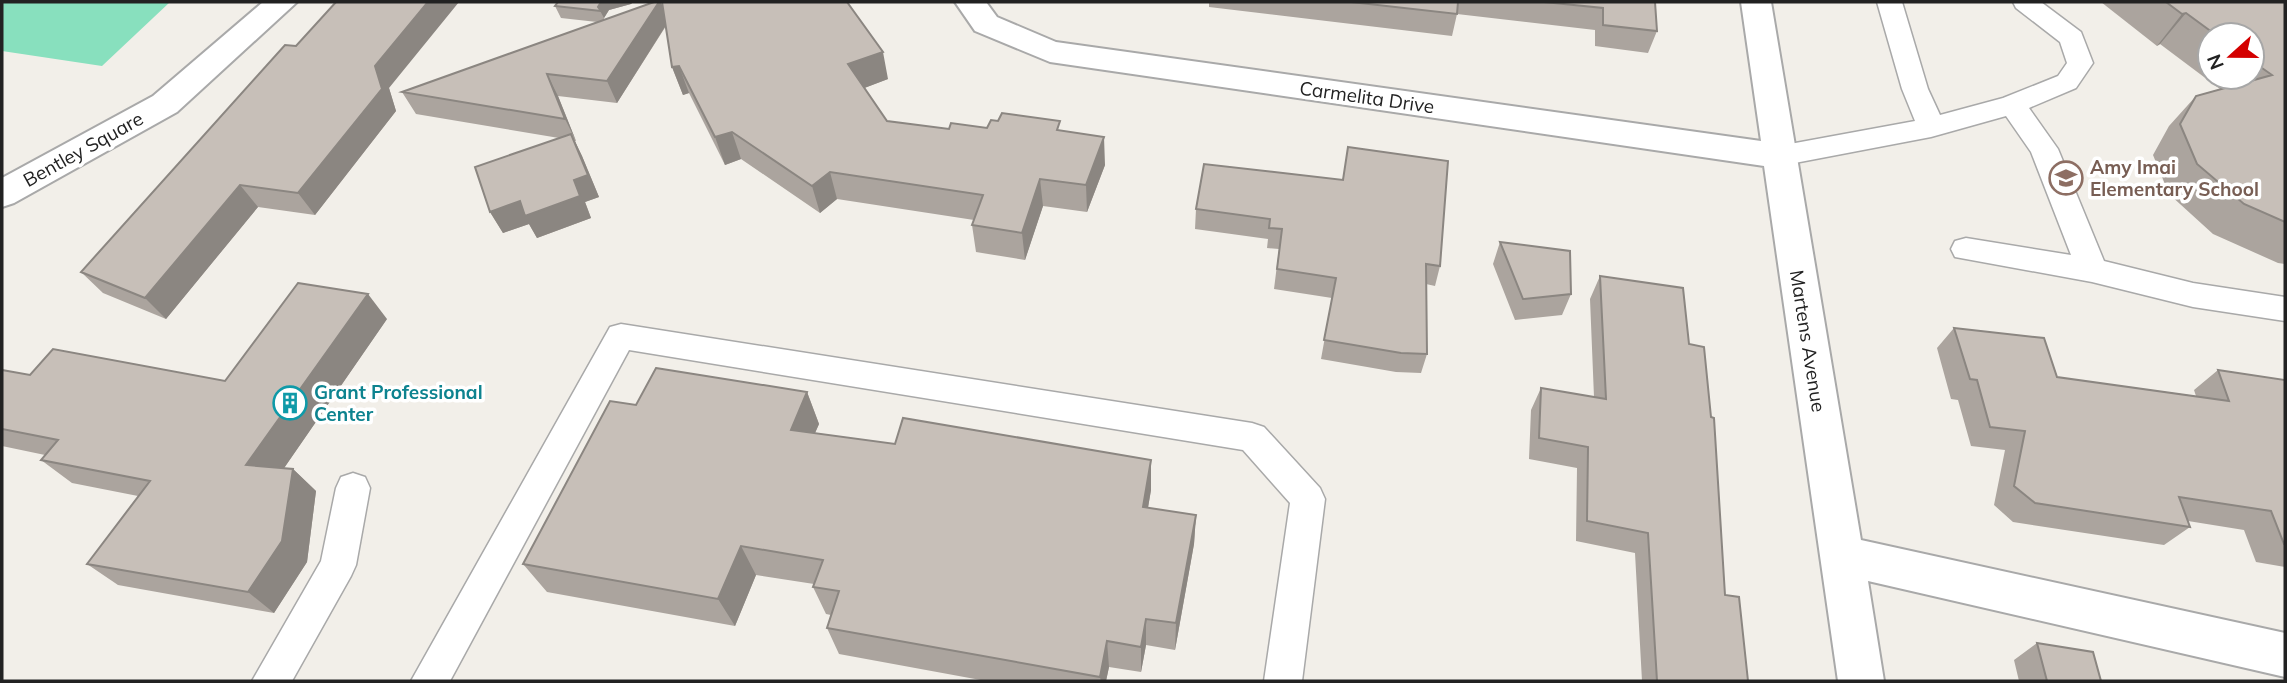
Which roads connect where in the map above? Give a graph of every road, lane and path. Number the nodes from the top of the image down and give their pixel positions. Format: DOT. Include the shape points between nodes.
graph roads {
  1 [pos="282,2"];
  2 [pos="970,2"];
  3 [pos="1756,2"];
  4 [pos="1889,2"];
  5 [pos="2025,2"];
  6 [pos="165,104"];
  7 [pos="2012,105"];
  8 [pos="1931,127"];
  9 [pos="1779,156"];
  10 [pos="2,174"];
  11 [pos="2,194"];
  12 [pos="1966,249"];
  13 [pos="2092,270"];
  14 [pos="2285,309"];
  15 [pos="353,488"];
  16 [pos="1841,555"];
  17 [pos="2285,655"];
  18 [pos="271,681"];
  19 [pos="430,681"];
  20 [pos="1283,681"];
  21 [pos="1861,681"];
  1 -- 6 [label="street, Bentley Square"];
  2 -- 9 [label="street, Carmelita Drive" via="986,24 1050,52"];
  3 -- 9 [label="street, Martens Avenue"];
  4 -- 8 [label="lane"];
  5 -- 7 [label="lane" via="2072,38 2080,63 2067,82"];
  6 -- 10 [label="street, Bentley Square"];
  6 -- 11 [label="street, Bentley Square"];
  7 -- 8 [label="lane"];
  7 -- 13 [label="lane" via="2044,149"];
  8 -- 9 [label="lane"];
  9 -- 16 [label="street, Martens Avenue"];
  12 -- 13 [label="lane"];
  13 -- 14 [label="lane" via="2193,295"];
  15 -- 18 [label="lane" via="338,565"];
  16 -- 17 [label="street"];
  16 -- 21 [label="street, Martens Avenue"];
  19 -- 20 [label="lane" via="621,336 1252,437 1308,499"];
}
